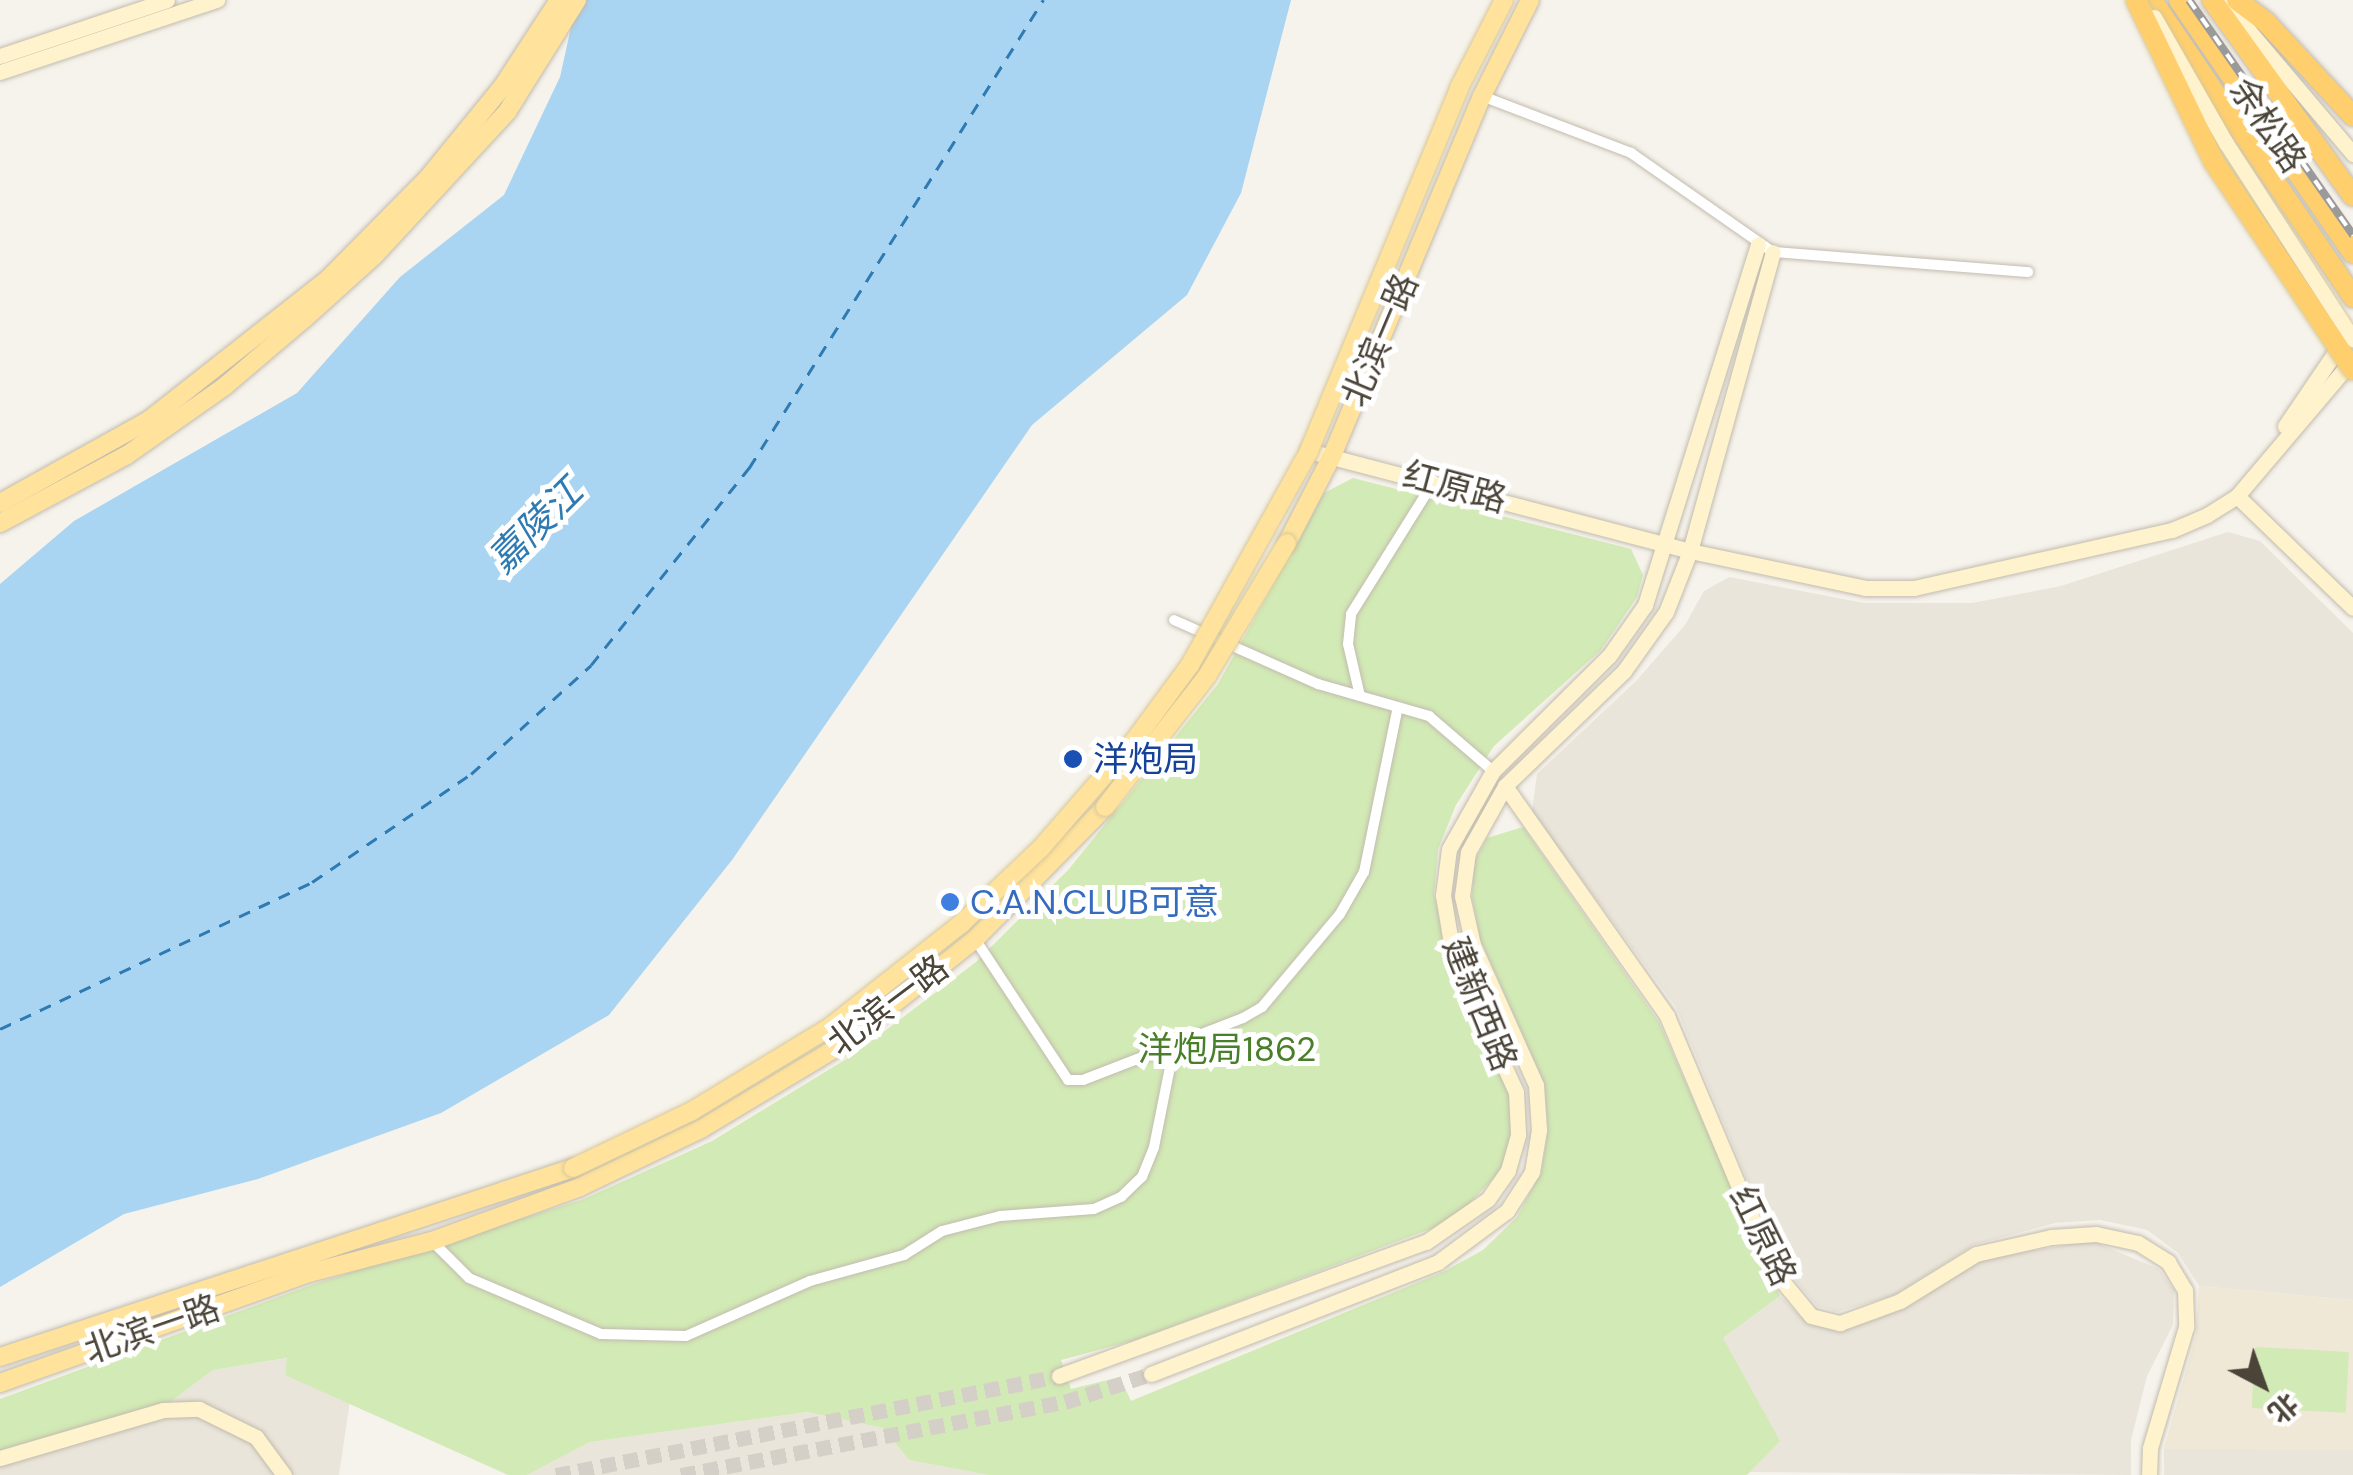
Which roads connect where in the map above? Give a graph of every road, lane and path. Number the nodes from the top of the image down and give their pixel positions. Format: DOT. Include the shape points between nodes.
graph roads {
  1 [pos="167,0"];
  2 [pos="216,0"];
  3 [pos="559,0"];
  4 [pos="577,0"];
  5 [pos="1504,0"];
  6 [pos="1530,0"];
  7 [pos="2136,0"];
  8 [pos="2148,0"];
  9 [pos="2179,0"];
  10 [pos="2212,0"];
  11 [pos="2223,0"];
  12 [pos="2237,0"];
  13 [pos="198,3"];
  14 [pos="0,56"];
  15 [pos="0,72"];
  16 [pos="1482,96"];
  17 [pos="2353,116"];
  18 [pos="2353,154"];
  19 [pos="2353,196"];
  20 [pos="1765,248"];
  21 [pos="2353,254"];
  22 [pos="2028,272"];
  23 [pos="2353,297"];
  24 [pos="2353,326"];
  25 [pos="2353,339"];
  26 [pos="2353,359"];
  27 [pos="2353,370"];
  28 [pos="1309,451"];
  29 [pos="1332,456"];
  30 [pos="1435,480"];
  31 [pos="2237,496"];
  32 [pos="0,504"];
  33 [pos="0,523"];
  34 [pos="1668,545"];
  35 [pos="1690,551"];
  36 [pos="2353,608"];
  37 [pos="1174,620"];
  38 [pos="1360,696"];
  39 [pos="1398,706"];
  40 [pos="1493,771"];
  41 [pos="1505,786"];
  42 [pos="975,940"];
  43 [pos="1174,1042"];
  44 [pos="432,1241"];
  45 [pos="0,1357"];
  46 [pos="1151,1374"];
  47 [pos="1059,1376"];
  48 [pos="0,1382"];
  49 [pos="0,1458"];
  50 [pos="284,1475"];
  51 [pos="2149,1475"];
  1 -- 14 [label="main road"];
  2 -- 13 [label="main road"];
  3 -- 32 [label="main road" via="502,86 428,178 297,304 149,420"];
  4 -- 33 [label="main road" via="507,112 375,255 225,386 127,455"];
  5 -- 28 [label="main road, 北滨一路, bridge" via="1459,88"];
  6 -- 16 [label="main road, 北滨一路"];
  7 -- 27 [label="highway, bridge" via="2214,162"];
  8 -- 23 [label="highway"];
  8 -- 25 [label="main road, bridge" via="2226,143"];
  9 -- 21 [label="highway, 余松路"];
  10 -- 19 [label="highway, 余松路"];
  11 -- 18 [label="main road"];
  12 -- 17 [label="highway"];
  13 -- 15 [label="main road"];
  16 -- 20 [label="street" via="1631,153"];
  16 -- 29 [label="main road, 北滨一路"];
  20 -- 22 [label="street"];
  20 -- 34 [label="main road, 建新西路"];
  20 -- 35 [label="main road, 建新西路"];
  24 -- 31 [label="main road"];
  26 -- 31 [label="main road"];
  28 -- 29 [label="main road, 红原路"];
  28 -- 45 [label="main road, 北滨一路, bridge" via="1190,666 1042,848 961,924 830,1028 692,1111 573,1168"];
  29 -- 30 [label="main road, 红原路"];
  29 -- 42 [label="main road, 北滨一路, bridge" via="1207,676 1105,807"];
  30 -- 34 [label="main road, 红原路"];
  30 -- 38 [label="street" via="1350,614 1348,644"];
  31 -- 35 [label="main road, 红原路" via="2172,530 1914,588 1865,588"];
  31 -- 36 [label="main road"];
  34 -- 35 [label="main road, 红原路"];
  34 -- 40 [label="main road, 建新西路" via="1645,604 1608,656"];
  35 -- 41 [label="main road, 建新西路" via="1666,612 1624,671"];
  37 -- 38 [label="street" via="1266,664"];
  38 -- 39 [label="street"];
  39 -- 40 [label="street" via="1429,716"];
  39 -- 43 [label="street" via="1376,833 1340,914 1262,1007"];
  40 -- 47 [label="main road, 建新西路" via="1449,849 1443,895 1453,955 1516,1092 1518,1134 1508,1170 1488,1199 1426,1242"];
  41 -- 46 [label="main road, 建新西路" via="1468,852 1462,896 1473,945 1536,1084 1539,1130 1532,1172 1507,1211 1438,1262"];
  41 -- 51 [label="main road, 红原路" via="1667,1016 1774,1271 1811,1316 1840,1323 1900,1302 1976,1254 2051,1237 2096,1234 2138,1242 2168,1262 2185,1290 2186,1327 2150,1448"];
  42 -- 43 [label="street" via="1068,1080 1083,1080"];
  42 -- 44 [label="main road, 北滨一路" via="844,1043 701,1129 580,1187"];
  43 -- 44 [label="street" via="1154,1147 1142,1177 1121,1197 1094,1209 1000,1216 942,1231 904,1254 810,1280 686,1336 601,1334 468,1278"];
  44 -- 48 [label="main road, 北滨一路" via="309,1273"];
  49 -- 50 [label="main road" via="163,1410 199,1410 256,1436"];
}
